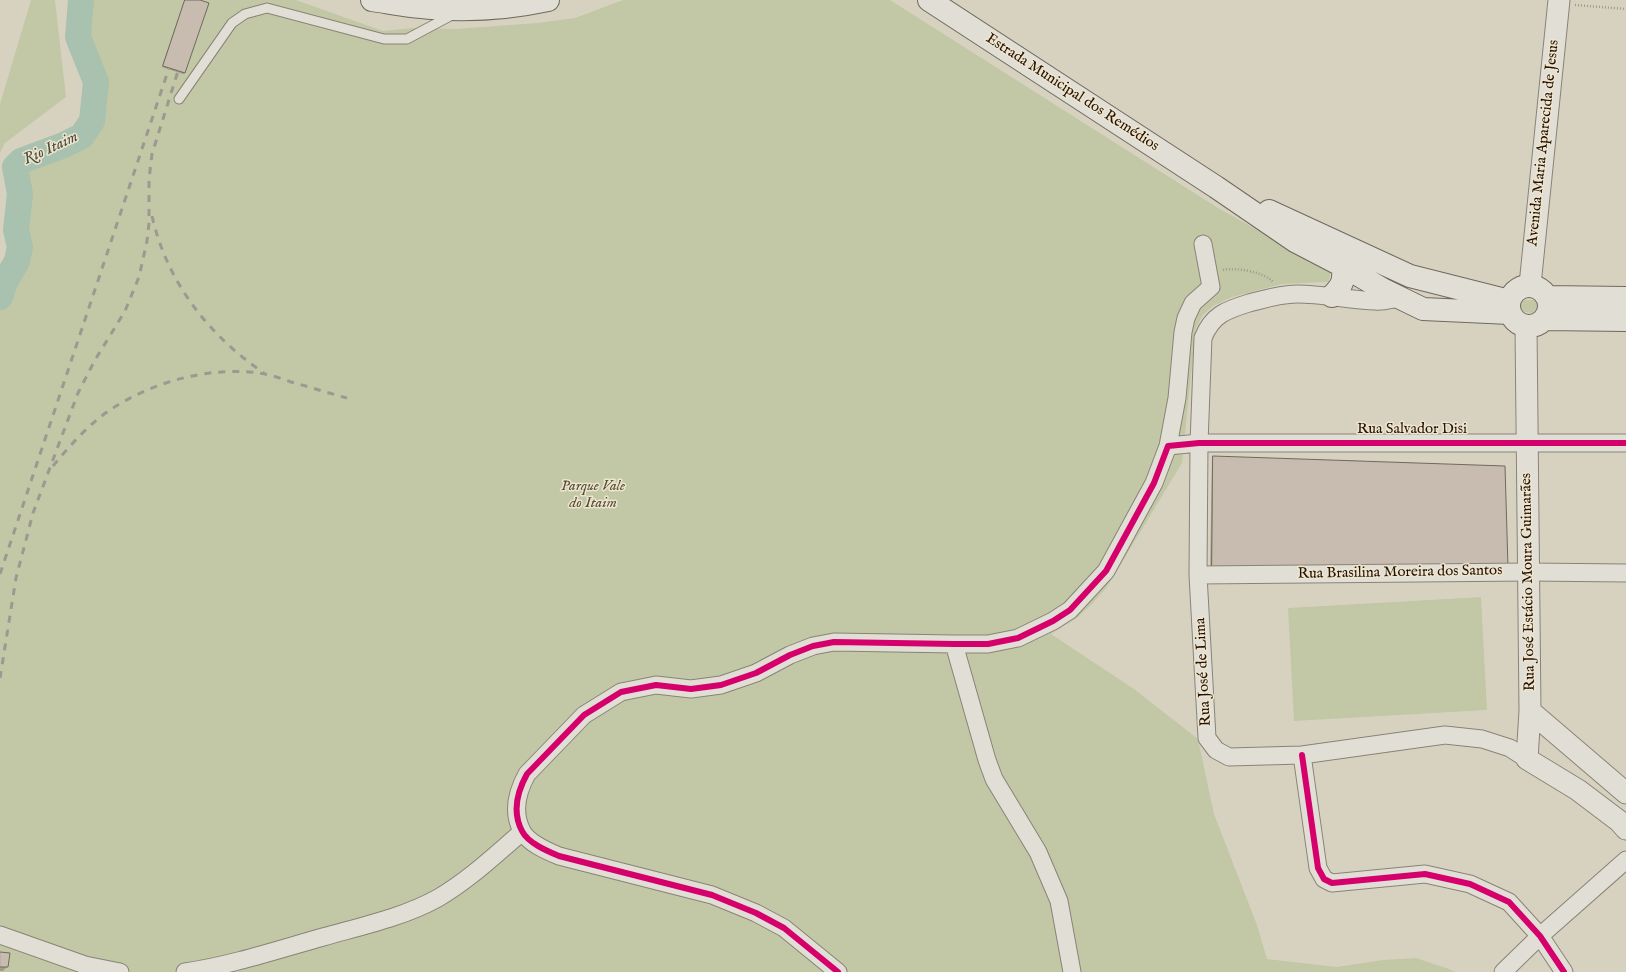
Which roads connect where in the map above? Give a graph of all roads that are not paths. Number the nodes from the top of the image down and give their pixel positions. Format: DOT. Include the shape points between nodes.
graph roads {
  1 [pos="372,0"];
  2 [pos="548,0"];
  3 [pos="929,0"];
  4 [pos="1558,2"];
  5 [pos="462,9"];
  6 [pos="179,99"];
  7 [pos="1216,187"];
  8 [pos="1203,244"];
  9 [pos="1343,266"];
  10 [pos="1423,280"];
  11 [pos="1539,291"];
  12 [pos="1332,296"];
  13 [pos="1400,298"];
  14 [pos="1626,298"];
  15 [pos="1523,315"];
  16 [pos="1626,320"];
  17 [pos="1199,442"];
  18 [pos="1527,442"];
  19 [pos="1626,444"];
  20 [pos="1168,446"];
  21 [pos="1529,572"];
  22 [pos="1626,573"];
  23 [pos="1198,575"];
  24 [pos="954,644"];
  25 [pos="1530,711"];
  26 [pos="1302,755"];
  27 [pos="1527,760"];
  28 [pos="1626,793"];
  29 [pos="1626,829"];
  30 [pos="522,832"];
  31 [pos="1626,860"];
  32 [pos="0,935"];
  33 [pos="1540,936"];
  34 [pos="120,972"];
  35 [pos="185,972"];
  36 [pos="838,972"];
  37 [pos="1072,972"];
  38 [pos="1503,972"];
  39 [pos="1564,972"];
  1 -- 5 [label="main road"];
  2 -- 5 [label="main road"];
  3 -- 7 [label="main road, Estrada Municipal dos Remédios"];
  4 -- 11 [label="street, Avenida Maria Aparecida de Jesus"];
  5 -- 6 [label="lane" via="407,39 384,39 266,8 245,14 232,23"];
  7 -- 9 [label="main road, Estrada Municipal dos Remédios" via="1295,241"];
  7 -- 10 [label="main road, Estrada Municipal dos Remédios"];
  8 -- 20 [label="street" via="1211,287 1193,303 1182,332 1177,398"];
  9 -- 12 [label="main road" via="1344,278 1341,288"];
  9 -- 13 [label="main road, Estrada Municipal dos Remédios"];
  10 -- 13 [label="main road"];
  10 -- 15 [label="main road, Estrada Municipal dos Remédios"];
  11 -- 14 [label="main road"];
  11 -- 15 [label="main road" via="1550,308"];
  11 -- 15 [label="main road" via="1524,286 1515,292"];
  12 -- 13 [label="street" via="1377,301"];
  12 -- 17 [label="street, Rua José de Lima" via="1280,295 1235,307 1212,321 1203,338"];
  13 -- 15 [label="main road, Estrada Municipal dos Remédios" via="1423,309"];
  15 -- 16 [label="main road"];
  15 -- 18 [label="street, Rua José Estácio Moura Guimarães"];
  17 -- 18 [label="street, Rua Salvador Disi"];
  17 -- 20 [label="street, Rua Salvador Disi"];
  17 -- 23 [label="street, Rua José de Lima"];
  18 -- 19 [label="street, Rua Salvador Disi"];
  18 -- 21 [label="street, Rua José Estácio Moura Guimarães"];
  20 -- 24 [label="street" via="1154,483 1106,571 1070,610 1018,638 988,644"];
  21 -- 22 [label="street, Rua Brasilina Moreira dos Santos"];
  21 -- 23 [label="street, Rua Brasilina Moreira dos Santos"];
  21 -- 25 [label="street, Rua José Estácio Moura Guimarães"];
  23 -- 26 [label="street, Rua José de Lima" via="1207,738 1216,750 1229,757"];
  24 -- 30 [label="street" via="834,642 813,646 756,673 721,685 691,689 656,685 620,692 584,715 526,774 516,799"];
  24 -- 37 [label="street" via="994,779 1038,852 1059,901"];
  25 -- 27 [label="street"];
  25 -- 28 [label="street, Rua José Estácio Moura Guimarães"];
  26 -- 27 [label="street, Rua José de Lima" via="1444,736 1482,739 1510,748"];
  26 -- 33 [label="street" via="1318,868 1324,879 1332,883 1425,874 1470,884 1509,902"];
  27 -- 29 [label="street" via="1578,790"];
  30 -- 35 [label="street" via="456,888 418,908 242,960"];
  30 -- 36 [label="street" via="539,847 558,856 712,895 756,913 784,928"];
  31 -- 33 [label="street"];
  32 -- 34 [label="street" via="85,965"];
  33 -- 38 [label="street"];
  33 -- 39 [label="street"];
}
